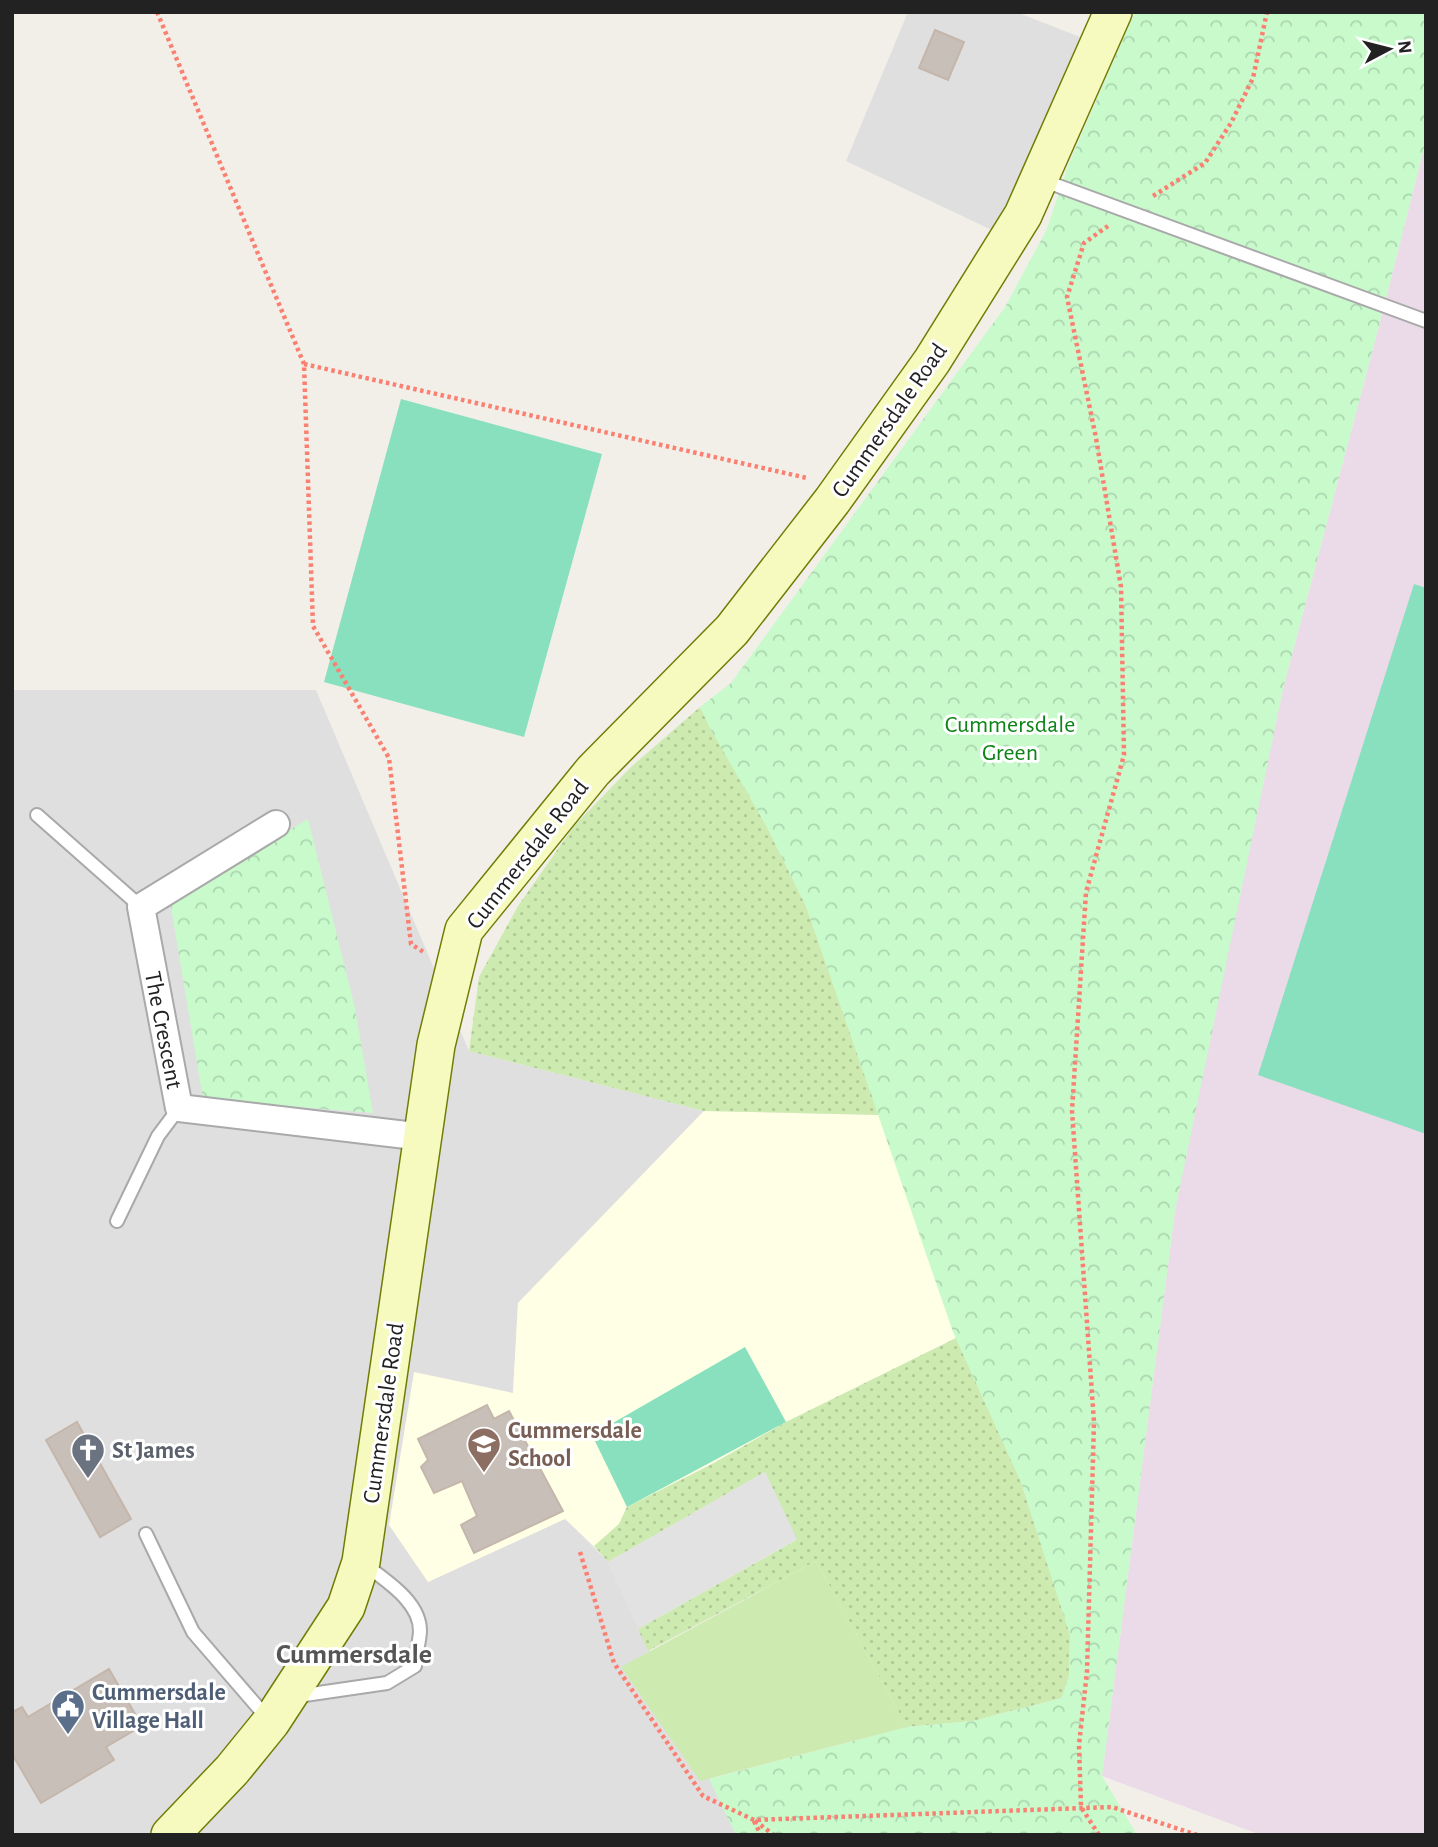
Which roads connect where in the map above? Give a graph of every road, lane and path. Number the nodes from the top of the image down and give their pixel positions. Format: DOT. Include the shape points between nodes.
graph roads {
  1 [pos="157,12"];
  2 [pos="1113,12"];
  3 [pos="1268,12"];
  4 [pos="1039,179"];
  5 [pos="1128,212"];
  6 [pos="1426,321"];
  7 [pos="304,364"];
  8 [pos="842,486"];
  9 [pos="37,815"];
  10 [pos="276,824"];
  11 [pos="141,907"];
  12 [pos="453,973"];
  13 [pos="179,1108"];
  14 [pos="423,1137"];
  15 [pos="117,1221"];
  16 [pos="146,1534"];
  17 [pos="580,1552"];
  18 [pos="361,1562"];
  19 [pos="279,1710"];
  20 [pos="1081,1807"];
  21 [pos="754,1820"];
  22 [pos="170,1835"];
  23 [pos="761,1835"];
  24 [pos="774,1835"];
  25 [pos="1099,1835"];
  26 [pos="1197,1835"];
  1 -- 7 [label="path"];
  2 -- 4 [label="street, Cummersdale Road"];
  3 -- 5 [label="path" via="1252,78 1205,163"];
  4 -- 5 [label="lane"];
  4 -- 8 [label="street, Cummersdale Road" via="1023,215 939,350"];
  5 -- 6 [label="lane"];
  5 -- 20 [label="path" via="1084,243 1067,297 1121,587 1124,755 1086,892 1072,1111 1094,1422 1087,1671 1079,1745"];
  7 -- 8 [label="path"];
  7 -- 12 [label="path" via="313,626 389,758 411,944"];
  8 -- 12 [label="street, Cummersdale Road" via="732,630 593,771 464,930"];
  9 -- 11 [label="lane"];
  10 -- 11 [label="street"];
  11 -- 13 [label="street, The Crescent"];
  12 -- 14 [label="street, Cummersdale Road" via="436,1045"];
  13 -- 14 [label="street, The Crescent"];
  13 -- 15 [label="lane" via="158,1136"];
  14 -- 18 [label="street, Cummersdale Road"];
  16 -- 19 [label="lane" via="193,1632"];
  17 -- 21 [label="path" via="614,1663 703,1796"];
  18 -- 19 [label="street, Cummersdale Road" via="346,1607"];
  18 -- 19 [label="lane" via="409,1602 420,1629 415,1666 387,1682"];
  19 -- 22 [label="street, Cummersdale Road" via="232,1770"];
  20 -- 21 [label="path"];
  20 -- 25 [label="path"];
  20 -- 26 [label="path" via="1112,1807"];
  21 -- 23 [label="path"];
  21 -- 24 [label="path"];
}
